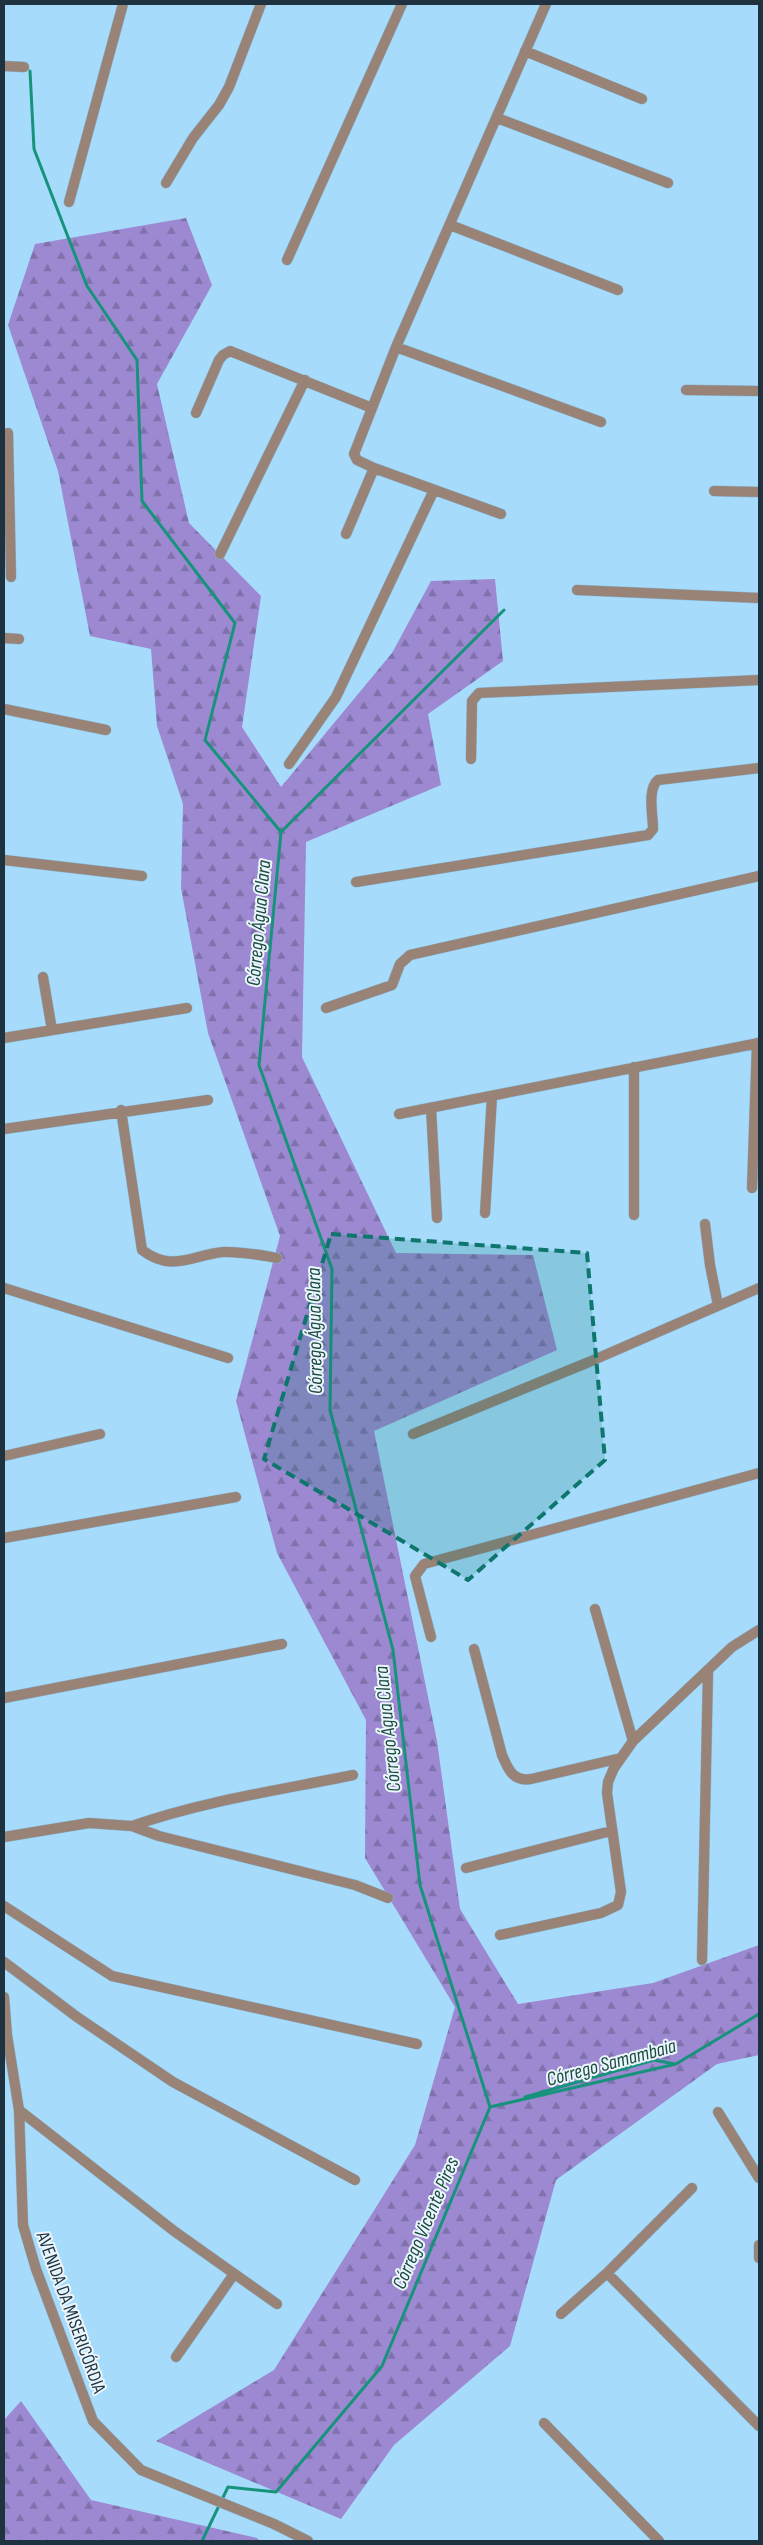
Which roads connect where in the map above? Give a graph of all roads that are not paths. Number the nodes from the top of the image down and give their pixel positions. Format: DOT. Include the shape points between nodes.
graph roads {
  1 [pos="123,4"];
  2 [pos="261,4"];
  3 [pos="402,4"];
  4 [pos="546,4"];
  5 [pos="525,51"];
  6 [pos="4,66"];
  7 [pos="24,68"];
  8 [pos="642,99"];
  9 [pos="497,118"];
  10 [pos="166,183"];
  11 [pos="668,183"];
  12 [pos="69,202"];
  13 [pos="450,225"];
  14 [pos="287,260"];
  15 [pos="618,290"];
  16 [pos="396,347"];
  17 [pos="305,380"];
  18 [pos="686,390"];
  19 [pos="759,391"];
  20 [pos="372,408"];
  21 [pos="196,413"];
  22 [pos="601,422"];
  23 [pos="8,433"];
  24 [pos="374,468"];
  25 [pos="434,490"];
  26 [pos="714,491"];
  27 [pos="759,492"];
  28 [pos="501,514"];
  29 [pos="7,519"];
  30 [pos="346,534"];
  31 [pos="220,554"];
  32 [pos="11,577"];
  33 [pos="577,590"];
  34 [pos="759,598"];
  35 [pos="4,638"];
  36 [pos="19,639"];
  37 [pos="759,680"];
  38 [pos="4,709"];
  39 [pos="106,730"];
  40 [pos="471,759"];
  41 [pos="289,764"];
  42 [pos="759,768"];
  43 [pos="4,860"];
  44 [pos="142,876"];
  45 [pos="759,876"];
  46 [pos="356,882"];
  47 [pos="43,977"];
  48 [pos="187,1008"];
  49 [pos="326,1008"];
  50 [pos="52,1030"];
  51 [pos="4,1038"];
  52 [pos="758,1043"];
  53 [pos="634,1067"];
  54 [pos="492,1096"];
  55 [pos="208,1100"];
  56 [pos="431,1108"];
  57 [pos="121,1110"];
  58 [pos="399,1114"];
  59 [pos="4,1129"];
  60 [pos="752,1188"];
  61 [pos="485,1213"];
  62 [pos="634,1215"];
  63 [pos="437,1218"];
  64 [pos="705,1224"];
  65 [pos="277,1258"];
  66 [pos="4,1288"];
  67 [pos="759,1288"];
  68 [pos="718,1305"];
  69 [pos="228,1358"];
  70 [pos="100,1434"];
  71 [pos="413,1434"];
  72 [pos="4,1456"];
  73 [pos="759,1473"];
  74 [pos="236,1497"];
  75 [pos="4,1538"];
  76 [pos="595,1609"];
  77 [pos="759,1630"];
  78 [pos="431,1637"];
  79 [pos="282,1644"];
  80 [pos="474,1649"];
  81 [pos="708,1672"];
  82 [pos="4,1698"];
  83 [pos="633,1741"];
  84 [pos="621,1758"];
  85 [pos="354,1774"];
  86 [pos="132,1826"];
  87 [pos="611,1831"];
  88 [pos="4,1837"];
  89 [pos="466,1868"];
  90 [pos="388,1898"];
  91 [pos="4,1906"];
  92 [pos="500,1935"];
  93 [pos="702,1960"];
  94 [pos="4,1962"];
  95 [pos="4,1997"];
  96 [pos="4,2023"];
  97 [pos="5,2039"];
  98 [pos="417,2044"];
  99 [pos="18,2110"];
  100 [pos="718,2112"];
  101 [pos="759,2178"];
  102 [pos="355,2180"];
  103 [pos="692,2188"];
  104 [pos="759,2245"];
  105 [pos="759,2258"];
  106 [pos="607,2273"];
  107 [pos="234,2274"];
  108 [pos="277,2304"];
  109 [pos="561,2314"];
  110 [pos="176,2357"];
  111 [pos="544,2423"];
  112 [pos="759,2426"];
  113 [pos="308,2541"];
  114 [pos="659,2541"];
  1 -- 12 [label="street"];
  2 -- 10 [label="street" via="229,87"];
  3 -- 14 [label="street"];
  4 -- 5 [label="street"];
  5 -- 8 [label="street"];
  5 -- 9 [label="street"];
  6 -- 7 [label="street"];
  9 -- 11 [label="street"];
  9 -- 13 [label="street"];
  13 -- 15 [label="street"];
  13 -- 16 [label="street"];
  16 -- 20 [label="street"];
  16 -- 22 [label="street"];
  17 -- 20 [label="street"];
  17 -- 21 [label="street" via="238,353 226,352 219,360"];
  17 -- 31 [label="street"];
  18 -- 19 [label="street"];
  20 -- 24 [label="street" via="354,454 357,460"];
  23 -- 29 [label="street"];
  24 -- 25 [label="street"];
  24 -- 30 [label="street"];
  25 -- 28 [label="street"];
  25 -- 41 [label="street" via="336,698"];
  26 -- 27 [label="street"];
  29 -- 32 [label="street"];
  33 -- 34 [label="street"];
  35 -- 36 [label="street"];
  37 -- 40 [label="street" via="479,693 472,701"];
  38 -- 39 [label="street"];
  42 -- 46 [label="street" via="658,780 652,798 653,829 648,835"];
  43 -- 44 [label="street"];
  45 -- 49 [label="street" via="410,955 400,964 392,985"];
  47 -- 50 [label="street"];
  48 -- 50 [label="street"];
  50 -- 51 [label="street"];
  52 -- 53 [label="street"];
  52 -- 60 [label="street"];
  53 -- 54 [label="street"];
  53 -- 62 [label="street"];
  54 -- 56 [label="street"];
  54 -- 61 [label="street"];
  55 -- 57 [label="street"];
  56 -- 58 [label="street"];
  56 -- 63 [label="street"];
  57 -- 59 [label="street"];
  57 -- 65 [label="street" via="142,1250 160,1260 177,1262 224,1252"];
  64 -- 68 [label="street"];
  66 -- 69 [label="street"];
  67 -- 68 [label="street"];
  68 -- 71 [label="street"];
  70 -- 72 [label="street"];
  73 -- 78 [label="street" via="424,1564 416,1576"];
  74 -- 75 [label="street"];
  76 -- 83 [label="street"];
  77 -- 81 [label="street" via="732,1647"];
  79 -- 82 [label="street"];
  80 -- 84 [label="street" via="502,1755 514,1776 531,1779"];
  81 -- 83 [label="street"];
  81 -- 93 [label="street"];
  83 -- 84 [label="street"];
  84 -- 87 [label="street" via="608,1782"];
  85 -- 86 [label="street" via="199,1807"];
  86 -- 88 [label="street" via="89,1823"];
  86 -- 90 [label="street" via="158,1836 355,1885"];
  87 -- 89 [label="street"];
  87 -- 92 [label="street" via="621,1892 618,1904 601,1913"];
  91 -- 98 [label="street" via="112,1976"];
  94 -- 102 [label="street" via="77,2017 173,2082"];
  95 -- 96 [label="street, AVENIDA DA MISERICÓRDIA"];
  96 -- 97 [label="street, AVENIDA DA MISERICÓRDIA"];
  97 -- 99 [label="street, AVENIDA DA MISERICÓRDIA"];
  99 -- 107 [label="street"];
  99 -- 113 [label="street, AVENIDA DA MISERICÓRDIA" via="21,2207 27,2242 93,2421 141,2470"];
  100 -- 101 [label="street"];
  103 -- 106 [label="street"];
  104 -- 105 [label="street"];
  106 -- 109 [label="street"];
  106 -- 112 [label="street"];
  107 -- 108 [label="street"];
  107 -- 110 [label="street"];
  111 -- 114 [label="street"];
}
